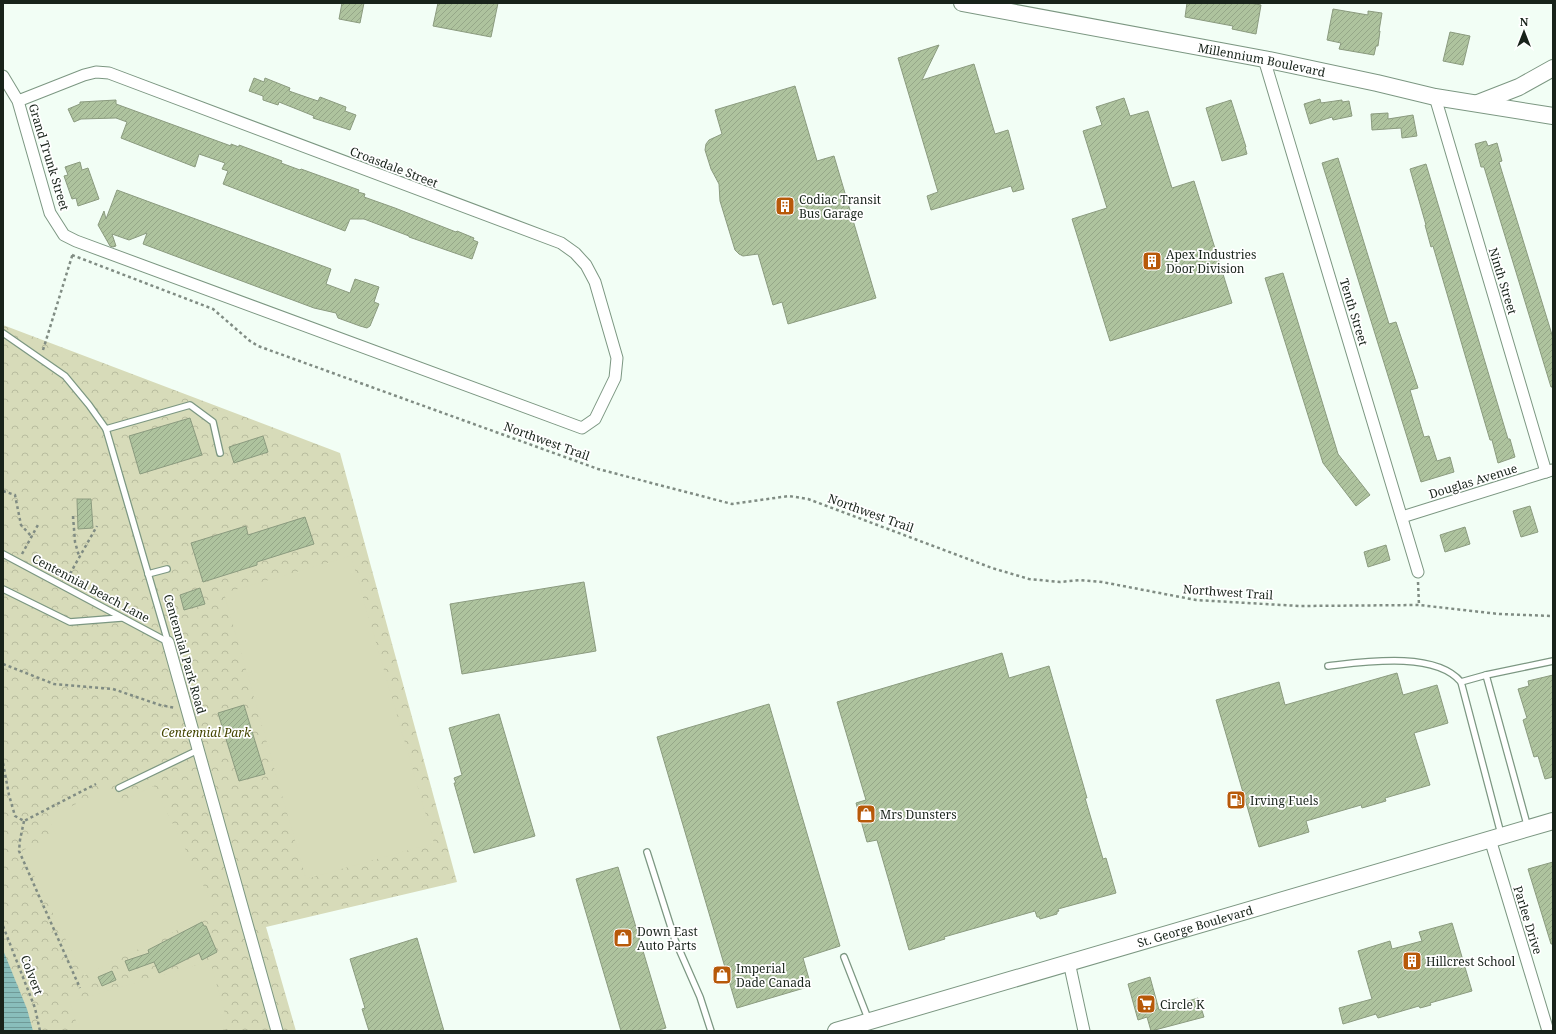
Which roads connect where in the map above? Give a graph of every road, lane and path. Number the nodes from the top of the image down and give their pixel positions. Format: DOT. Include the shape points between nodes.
graph roads {
  1 [pos="962,3"];
  2 [pos="1264,59"];
  3 [pos="1551,74"];
  4 [pos="3,76"];
  5 [pos="1435,97"];
  6 [pos="18,101"];
  7 [pos="1477,104"];
  8 [pos="1553,116"];
  9 [pos="3,333"];
  10 [pos="40,358"];
  11 [pos="582,428"];
  12 [pos="106,429"];
  13 [pos="220,452"];
  14 [pos="1550,471"];
  15 [pos="3,491"];
  16 [pos="73,516"];
  17 [pos="1402,516"];
  18 [pos="39,523"];
  19 [pos="97,526"];
  20 [pos="32,537"];
  21 [pos="3,554"];
  22 [pos="80,556"];
  23 [pos="18,562"];
  24 [pos="167,569"];
  25 [pos="1418,572"];
  26 [pos="148,574"];
  27 [pos="63,586"];
  28 [pos="3,589"];
  29 [pos="1419,605"];
  30 [pos="1553,616"];
  31 [pos="122,618"];
  32 [pos="168,642"];
  33 [pos="1553,662"];
  34 [pos="3,664"];
  35 [pos="1328,666"];
  36 [pos="1486,675"];
  37 [pos="1460,682"];
  38 [pos="187,711"];
  39 [pos="198,750"];
  40 [pos="3,763"];
  41 [pos="96,784"];
  42 [pos="119,788"];
  43 [pos="24,821"];
  44 [pos="1553,821"];
  45 [pos="1528,828"];
  46 [pos="1496,837"];
  47 [pos="647,852"];
  48 [pos="3,926"];
  49 [pos="844,957"];
  50 [pos="1069,962"];
  51 [pos="80,988"];
  52 [pos="869,1021"];
  53 [pos="40,1031"];
  54 [pos="277,1031"];
  55 [pos="711,1031"];
  56 [pos="836,1031"];
  57 [pos="1084,1031"];
  58 [pos="1548,1031"];
  1 -- 2 [label="main road, Millennium Boulevard"];
  2 -- 5 [label="main road, Millennium Boulevard"];
  2 -- 17 [label="street, Tenth Street"];
  3 -- 7 [label="main road"];
  4 -- 6 [label="street, Grand Trunk Street"];
  5 -- 7 [label="main road, Millennium Boulevard"];
  5 -- 14 [label="street, Ninth Street"];
  6 -- 11 [label="street, Grand Trunk Street" via="50,213 64,234 76,241"];
  6 -- 11 [label="street, Croasdale Street" via="84,74 109,74 561,243 586,265 595,282 617,358 615,378 595,419"];
  7 -- 8 [label="main road, Millennium Boulevard"];
  9 -- 10 [label="lane, Centennial Park Road"];
  10 -- 12 [label="lane, Centennial Park Road" via="65,376"];
  10 -- 29 [label="path, Northwest Trail" via="72,255 213,309 258,346 598,470 732,504 789,496 808,499 992,568 1029,579 1102,582 1196,600 1299,606"];
  12 -- 13 [label="lane" via="190,405 213,422"];
  12 -- 26 [label="lane, Centennial Park Road"];
  14 -- 17 [label="street, Douglas Avenue"];
  15 -- 20 [label="path" via="15,495 21,525"];
  16 -- 22 [label="path" via="75,542"];
  17 -- 25 [label="street, Tenth Street"];
  18 -- 20 [label="path"];
  19 -- 22 [label="path"];
  20 -- 23 [label="path"];
  21 -- 23 [label="lane, Centennial Beach Lane"];
  22 -- 27 [label="path"];
  23 -- 27 [label="lane, Centennial Beach Lane"];
  24 -- 26 [label="lane"];
  25 -- 29 [label="path"];
  26 -- 32 [label="lane, Centennial Park Road"];
  27 -- 31 [label="lane, Centennial Beach Lane"];
  28 -- 31 [label="lane" via="70,622"];
  29 -- 30 [label="path, Northwest Trail" via="1499,614"];
  31 -- 32 [label="lane, Centennial Beach Lane"];
  32 -- 38 [label="street, Centennial Park Road"];
  33 -- 36 [label="lane"];
  34 -- 38 [label="path" via="54,684 113,689"];
  35 -- 37 [label="lane" via="1370,662 1422,662 1444,668"];
  36 -- 37 [label="lane"];
  36 -- 45 [label="lane"];
  37 -- 46 [label="lane"];
  38 -- 39 [label="street, Centennial Park Road"];
  39 -- 42 [label="lane"];
  39 -- 54 [label="street, Centennial Park Road"];
  40 -- 43 [label="path" via="15,816"];
  41 -- 43 [label="path"];
  43 -- 51 [label="path" via="19,851"];
  44 -- 45 [label="main road, St. George Boulevard"];
  45 -- 46 [label="main road, St. George Boulevard"];
  46 -- 50 [label="main road, St. George Boulevard"];
  46 -- 58 [label="street, Parlee Drive"];
  47 -- 55 [label="lane" via="675,940 700,997"];
  48 -- 53 [label="path, Colvert" via="35,1008"];
  49 -- 52 [label="lane"];
  50 -- 52 [label="main road, St. George Boulevard"];
  50 -- 57 [label="street"];
  52 -- 56 [label="main road, St. George Boulevard"];
}
